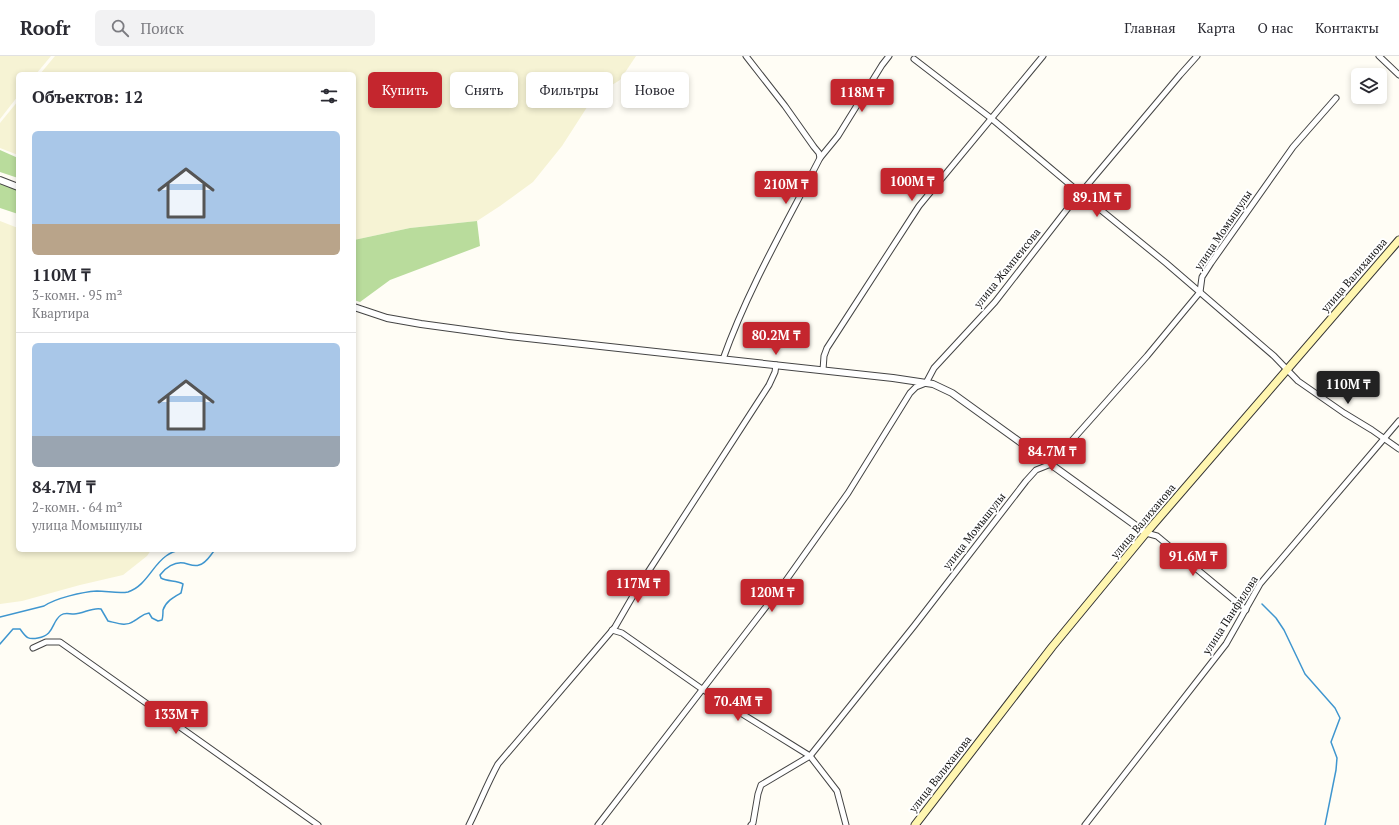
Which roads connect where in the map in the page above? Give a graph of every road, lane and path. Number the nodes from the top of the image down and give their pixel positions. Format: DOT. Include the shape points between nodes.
graph roads {
  1 [pos="746,56"];
  2 [pos="889,56"];
  3 [pos="1043,56"];
  4 [pos="1197,56"];
  5 [pos="1379,56"];
  6 [pos="750,59"];
  7 [pos="914,59"];
  8 [pos="1399,75"];
  9 [pos="1336,98"];
  10 [pos="992,119"];
  11 [pos="820,158"];
  12 [pos="0,180"];
  13 [pos="16,186"];
  14 [pos="1080,193"];
  15 [pos="1399,240"];
  16 [pos="1200,292"];
  17 [pos="356,308"];
  18 [pos="723,359"];
  19 [pos="776,365"];
  20 [pos="823,370"];
  21 [pos="1287,370"];
  22 [pos="926,383"];
  23 [pos="1399,421"];
  24 [pos="1384,439"];
  25 [pos="1399,449"];
  26 [pos="1051,464"];
  27 [pos="1146,534"];
  28 [pos="1246,610"];
  29 [pos="612,630"];
  30 [pos="33,648"];
  31 [pos="702,689"];
  32 [pos="810,756"];
  33 [pos="318,825"];
  34 [pos="469,825"];
  35 [pos="598,825"];
  36 [pos="751,825"];
  37 [pos="846,825"];
  38 [pos="915,825"];
  39 [pos="1085,825"];
  1 -- 6 [label="street"];
  2 -- 11 [label="street" via="838,136"];
  3 -- 10 [label="street"];
  4 -- 14 [label="street, улица Жампеисова"];
  5 -- 8 [label="street"];
  6 -- 11 [label="street" via="819,152"];
  7 -- 10 [label="street"];
  9 -- 16 [label="street, улица Момышулы" via="1293,147 1211,263 1202,277"];
  10 -- 14 [label="street"];
  10 -- 20 [label="street" via="919,206 827,348"];
  11 -- 18 [label="street" via="754,285"];
  12 -- 13 [label="street"];
  14 -- 16 [label="street"];
  14 -- 22 [label="street, улица Жампеисова" via="995,302 934,368"];
  15 -- 21 [label="main road, улица Валиханова"];
  16 -- 21 [label="street"];
  16 -- 26 [label="street, улица Момышулы"];
  17 -- 18 [label="street" via="387,318 421,324"];
  18 -- 19 [label="street"];
  19 -- 20 [label="street"];
  19 -- 29 [label="street" via="769,385"];
  20 -- 22 [label="street"];
  21 -- 24 [label="street" via="1304,386"];
  21 -- 27 [label="main road, улица Валиханова"];
  22 -- 26 [label="street" via="952,393"];
  22 -- 31 [label="street" via="910,393 848,493 782,586"];
  23 -- 24 [label="street, улица Панфилова"];
  24 -- 25 [label="street"];
  24 -- 28 [label="street, улица Панфилова" via="1260,584"];
  26 -- 27 [label="street"];
  26 -- 32 [label="street, улица Момышулы" via="1036,470 1026,481"];
  27 -- 28 [label="street" via="1157,536"];
  27 -- 38 [label="main road, улица Валиханова" via="1052,647"];
  28 -- 39 [label="street, улица Панфилова" via="1226,644"];
  29 -- 31 [label="street" via="622,633"];
  29 -- 34 [label="street" via="498,764"];
  30 -- 33 [label="street" via="46,642 60,642"];
  31 -- 32 [label="street"];
  31 -- 35 [label="street"];
  32 -- 36 [label="street, улица Момышулы" via="761,785"];
  32 -- 37 [label="street" via="837,791"];
}
